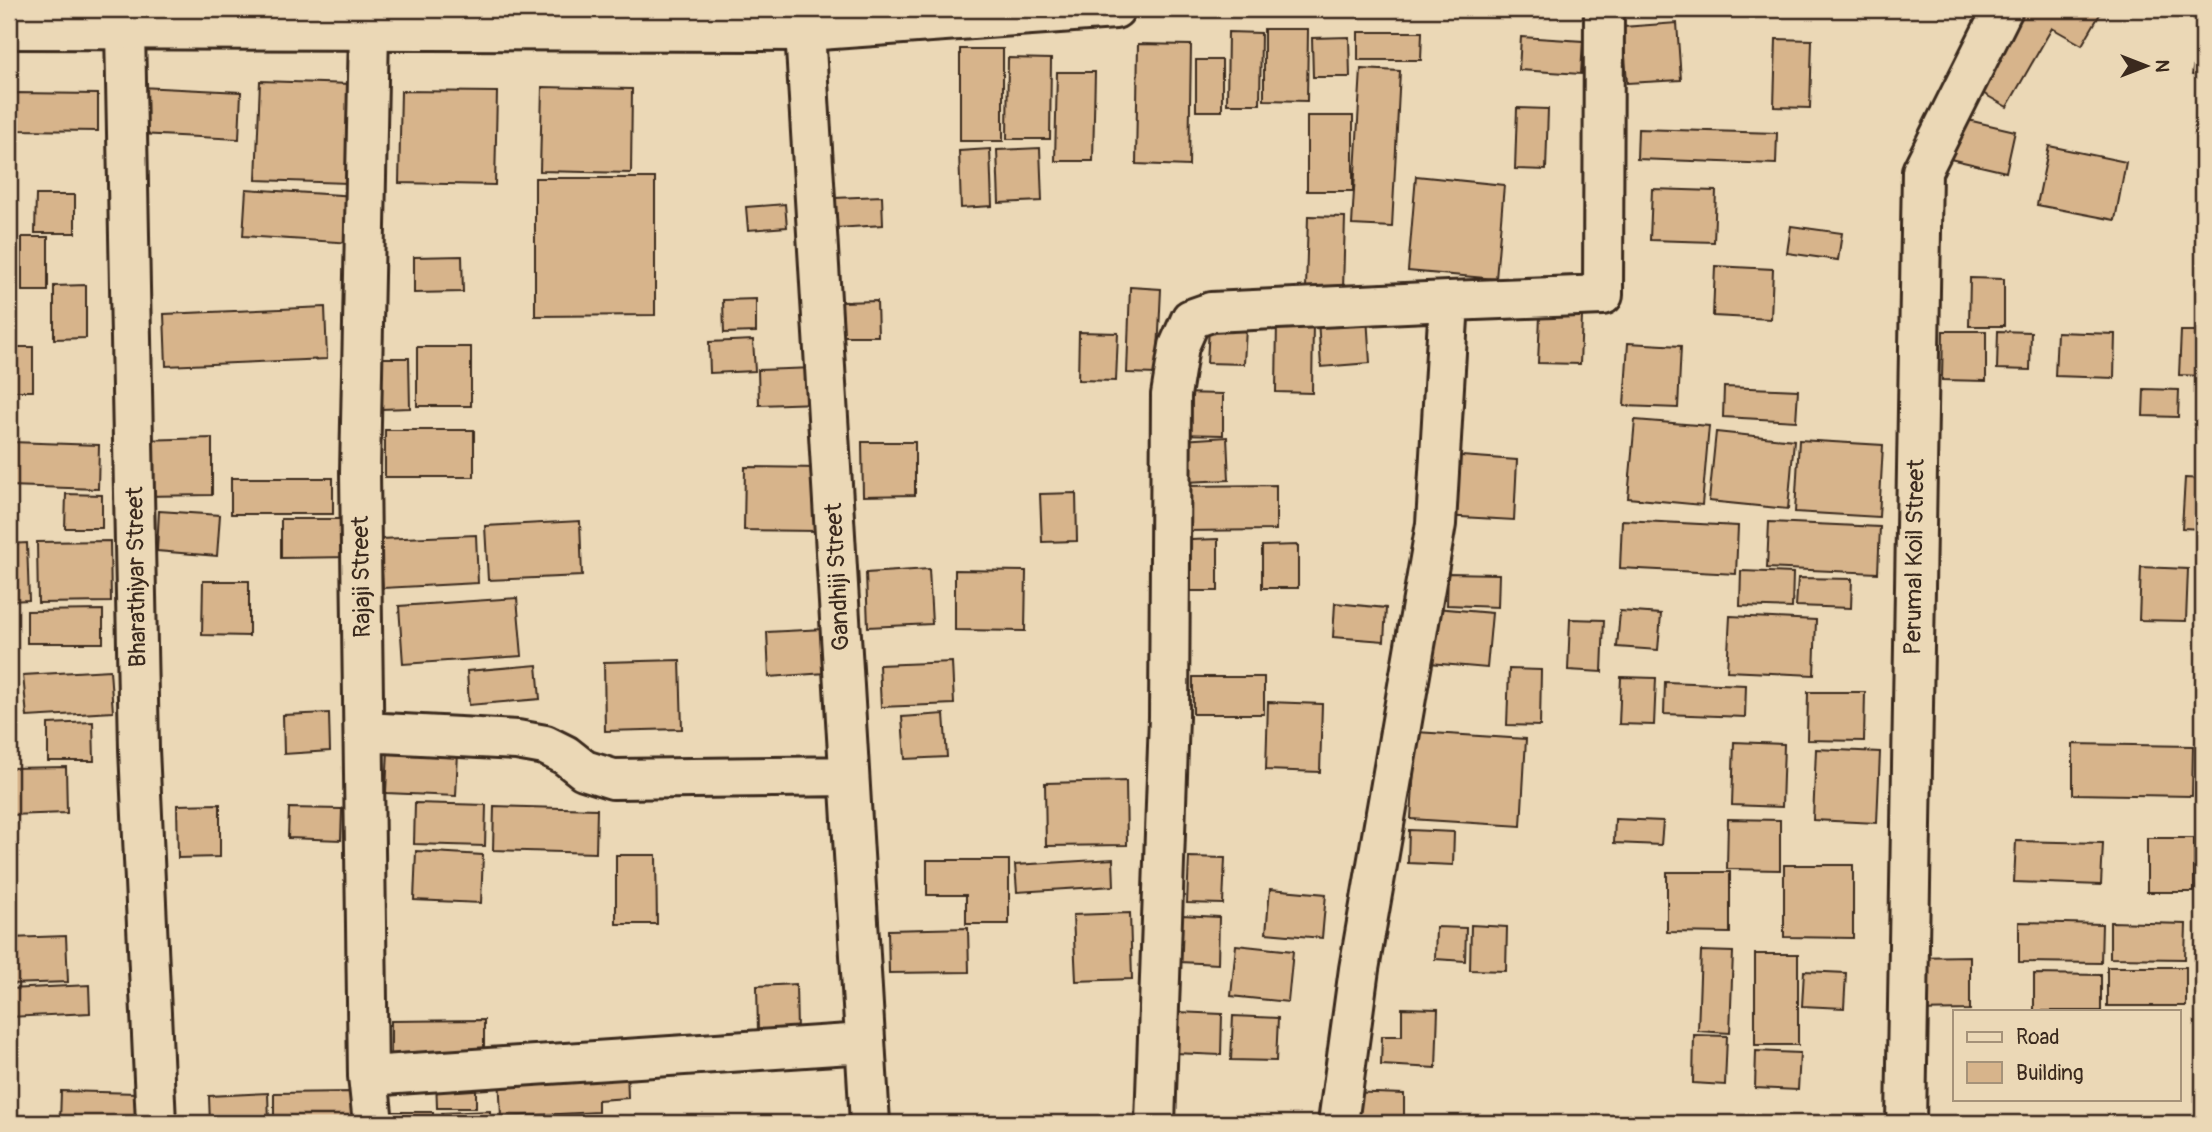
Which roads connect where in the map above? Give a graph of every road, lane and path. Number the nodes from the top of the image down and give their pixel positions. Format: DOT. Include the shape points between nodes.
graph roads {
  1 [pos="1115,9"];
  2 [pos="1604,9"];
  3 [pos="2003,9"];
  4 [pos="937,15"];
  5 [pos="306,19"];
  6 [pos="425,20"];
  7 [pos="719,20"];
  8 [pos="108,23"];
  9 [pos="9,29"];
  10 [pos="369,30"];
  11 [pos="805,31"];
  12 [pos="1449,301"];
  13 [pos="364,732"];
  14 [pos="849,776"];
  15 [pos="865,1043"];
  16 [pos="368,1076"];
  17 [pos="156,1123"];
  18 [pos="373,1123"];
  19 [pos="870,1123"];
  20 [pos="1155,1123"];
  21 [pos="1338,1123"];
  22 [pos="1906,1123"];
  1 -- 4 [label="street"];
  2 -- 12 [label="street" via="1603,295"];
  3 -- 22 [label="street, Perumal Koil Street" via="1922,171"];
  4 -- 11 [label="street"];
  5 -- 8 [label="street"];
  5 -- 10 [label="street"];
  6 -- 7 [label="street"];
  6 -- 10 [label="street"];
  7 -- 11 [label="street"];
  8 -- 9 [label="street"];
  8 -- 17 [label="street, Bharathiyar Street"];
  10 -- 13 [label="street, Rajaji Street" via="360,472"];
  11 -- 14 [label="street, Gandhiji Street"];
  12 -- 20 [label="street" via="1211,312 1191,319 1178,346 1171,395 1169,717"];
  12 -- 21 [label="street" via="1436,524 1359,969"];
  13 -- 14 [label="street" via="536,743 565,755 584,770 612,779"];
  13 -- 16 [label="street, Rajaji Street"];
  14 -- 15 [label="street, Gandhiji Street"];
  15 -- 16 [label="street"];
  15 -- 19 [label="street, Gandhiji Street"];
  16 -- 18 [label="street, Rajaji Street"];
}
